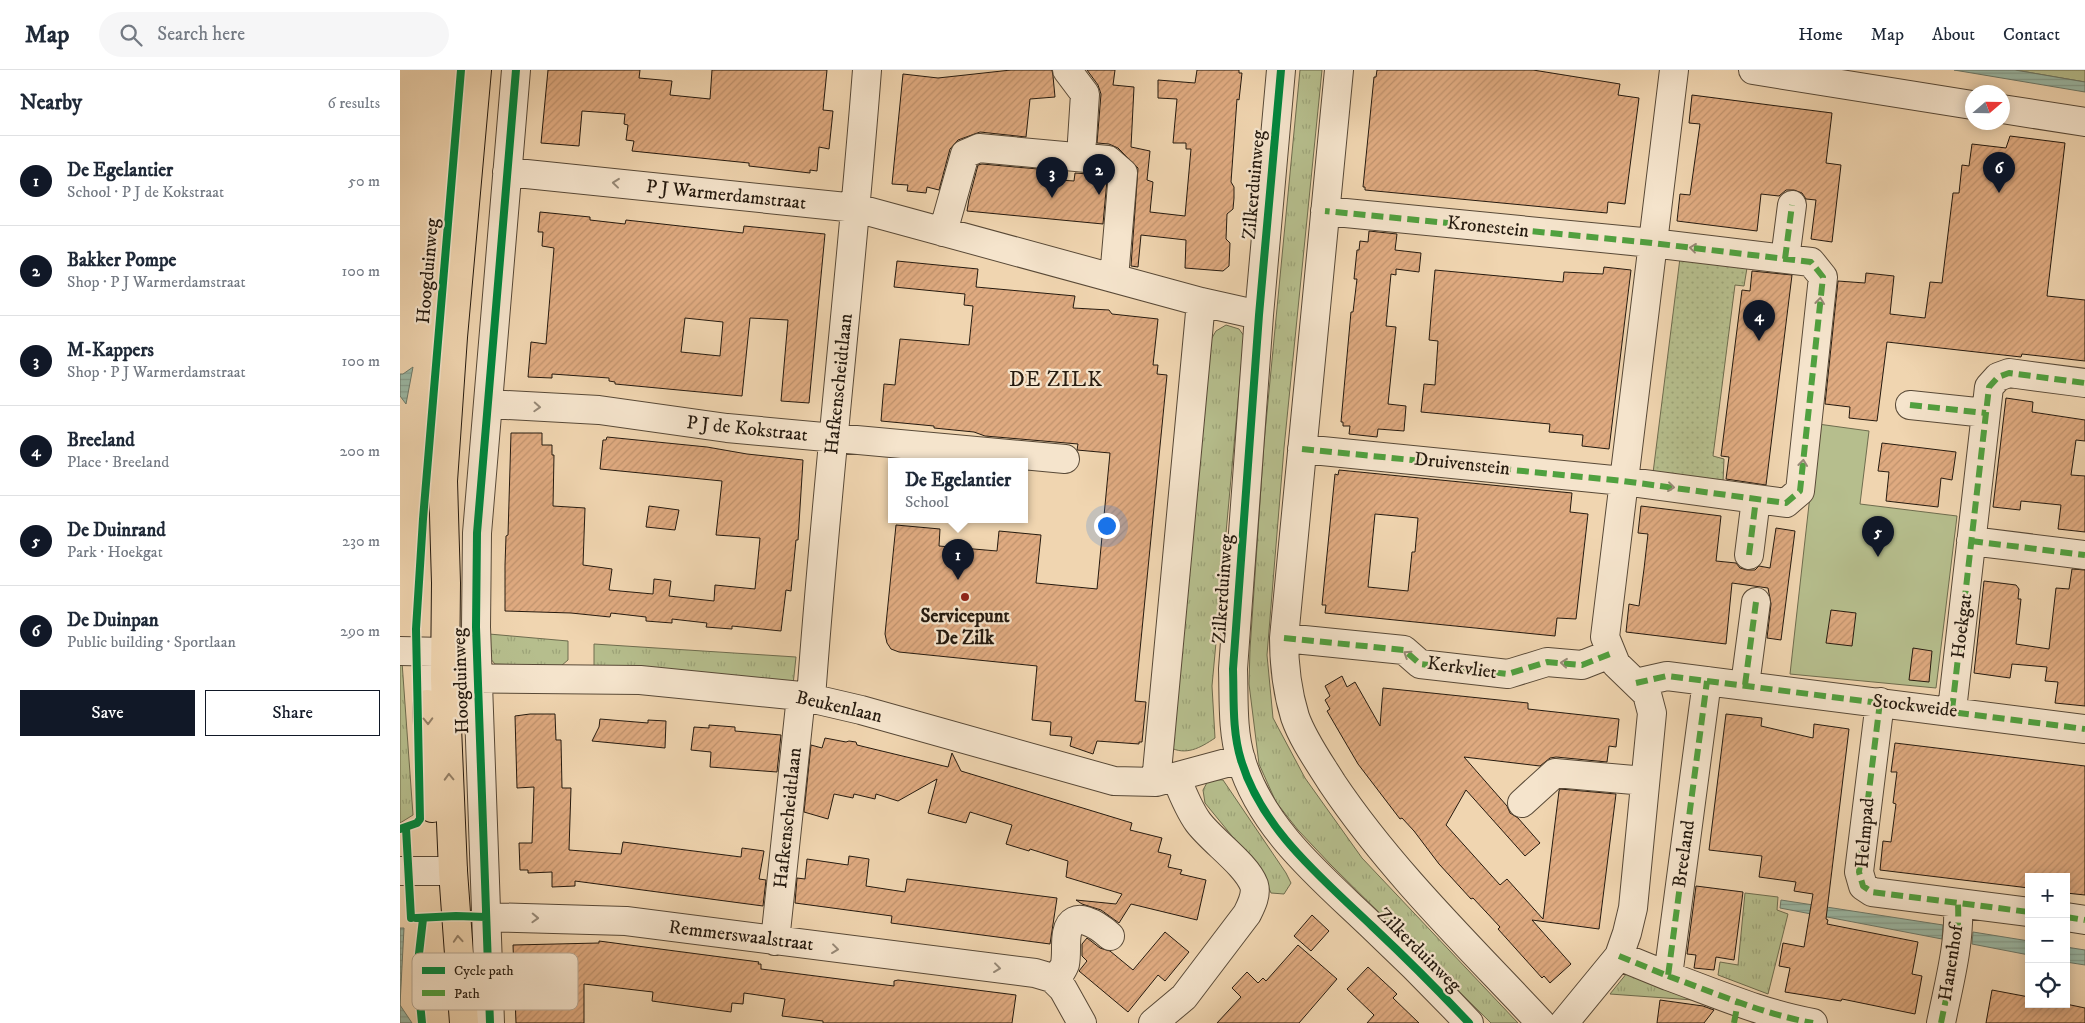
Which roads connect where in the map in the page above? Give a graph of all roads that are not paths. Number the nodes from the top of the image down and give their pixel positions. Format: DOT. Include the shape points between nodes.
graph roads {
  1 [pos="477,70"];
  2 [pos="516,70"];
  3 [pos="867,70"];
  4 [pos="1067,70"];
  5 [pos="1281,70"];
  6 [pos="1339,70"];
  7 [pos="1674,70"];
  8 [pos="1755,70"];
  9 [pos="1965,104"];
  10 [pos="2010,110"];
  11 [pos="2085,122"];
  12 [pos="1082,141"];
  13 [pos="507,172"];
  14 [pos="1792,205"];
  15 [pos="856,208"];
  16 [pos="1325,211"];
  17 [pos="943,232"];
  18 [pos="1652,243"];
  19 [pos="1785,259"];
  20 [pos="1114,278"];
  21 [pos="1201,302"];
  22 [pos="1259,314"];
  23 [pos="2085,383"];
  24 [pos="488,404"];
  25 [pos="1910,405"];
  26 [pos="1986,413"];
  27 [pos="834,438"];
  28 [pos="1302,449"];
  29 [pos="1065,459"];
  30 [pos="1623,481"];
  31 [pos="1756,499"];
  32 [pos="1971,541"];
  33 [pos="1749,555"];
  34 [pos="2085,555"];
  35 [pos="1756,602"];
  36 [pos="1284,638"];
  37 [pos="400,651"];
  38 [pos="436,652"];
  39 [pos="1610,654"];
  40 [pos="436,678"];
  41 [pos="478,678"];
  42 [pos="1707,681"];
  43 [pos="1636,683"];
  44 [pos="1745,685"];
  45 [pos="806,697"];
  46 [pos="1880,702"];
  47 [pos="1952,710"];
  48 [pos="2085,728"];
  49 [pos="1240,760"];
  50 [pos="1166,779"];
  51 [pos="1645,782"];
  52 [pos="1522,803"];
  53 [pos="400,870"];
  54 [pos="444,871"];
  55 [pos="1958,904"];
  56 [pos="2025,912"];
  57 [pos="486,917"];
  58 [pos="2070,918"];
  59 [pos="2085,920"];
  60 [pos="1110,936"];
  61 [pos="775,941"];
  62 [pos="445,953"];
  63 [pos="455,953"];
  64 [pos="487,953"];
  65 [pos="1619,956"];
  66 [pos="1668,976"];
  67 [pos="1055,981"];
  68 [pos="446,1010"];
  69 [pos="462,1010"];
  70 [pos="490,1010"];
  71 [pos="1736,1013"];
  72 [pos="446,1023"];
  73 [pos="464,1023"];
  74 [pos="490,1023"];
  75 [pos="1082,1023"];
  76 [pos="1153,1023"];
  77 [pos="1469,1023"];
  78 [pos="1541,1023"];
  79 [pos="1564,1023"];
  80 [pos="1813,1023"];
  81 [pos="1942,1023"];
  1 -- 38 [label="main road, Hoogduinweg" via="443,481 432,533"];
  2 -- 13 [label="street, Hoogduinweg"];
  3 -- 15 [label="street, Hafkenscheidtlaan"];
  4 -- 12 [label="street" via="1086,94"];
  5 -- 22 [label="street, Zilkerduinweg"];
  6 -- 16 [label="street, Zilkerduinweg"];
  7 -- 18 [label="street"];
  8 -- 9 [label="street"];
  10 -- 11 [label="street"];
  15 -- 13 [label="street, P J Warmerdamstraat, one-way"];
  13 -- 24 [label="street, Hoogduinweg"];
  14 -- 19 [label="street"];
  15 -- 17 [label="street, P J Warmerdamstraat"];
  15 -- 27 [label="street, Hafkenscheidtlaan"];
  16 -- 18 [label="street, Kronestein"];
  16 -- 28 [label="street, Zilkerduinweg"];
  17 -- 20 [label="street, P J Warmerdamstraat"];
  17 -- 20 [label="street" via="965,154 979,148 1108,160 1123,172"];
  19 -- 18 [label="street, one-way"];
  18 -- 30 [label="street"];
  31 -- 19 [label="street, one-way" via="1786,503 1800,492 1823,278 1810,262"];
  20 -- 21 [label="street, P J Warmerdamstraat"];
  21 -- 22 [label="street, P J Warmerdamstraat"];
  21 -- 50 [label="street"];
  22 -- 49 [label="street, Zilkerduinweg" via="1233,670 1234,721"];
  23 -- 26 [label="street, Hoekgat" via="2010,374 1998,376 1989,387"];
  24 -- 27 [label="street, P J de Kokstraat, one-way" via="599,410 727,428"];
  24 -- 41 [label="street, Hoogduinweg" via="477,533 475,606"];
  25 -- 26 [label="street"];
  26 -- 32 [label="street, Hoekgat"];
  27 -- 29 [label="street, P J de Kokstraat"];
  27 -- 45 [label="street, Hafkenscheidtlaan"];
  28 -- 30 [label="street, Druivenstein"];
  28 -- 36 [label="street, Zilkerduinweg"];
  30 -- 31 [label="street, one-way"];
  30 -- 39 [label="street" via="1605,637"];
  31 -- 33 [label="street"];
  32 -- 34 [label="street"];
  32 -- 47 [label="street, Hoekgat"];
  35 -- 44 [label="street"];
  39 -- 36 [label="street, Kerkvliet, one-way" via="1582,665 1548,662 1508,674 1420,664 1404,650"];
  36 -- 78 [label="street, Zilkerduinweg" via="1284,665 1295,718 1337,790 1414,888"];
  37 -- 38 [label="street"];
  38 -- 40 [label="main road, Hoogduinweg"];
  39 -- 43 [label="street"];
  40 -- 41 [label="street, Beukenlaan"];
  40 -- 54 [label="main road, Hoogduinweg" via="428,757"];
  41 -- 45 [label="street, Beukenlaan" via="640,680"];
  41 -- 57 [label="street, Hoogduinweg"];
  42 -- 43 [label="street" via="1667,676"];
  42 -- 44 [label="street"];
  42 -- 66 [label="street, Breeland"];
  43 -- 51 [label="street" via="1647,694 1652,713"];
  44 -- 46 [label="street, Stockweide"];
  45 -- 50 [label="street, Beukenlaan" via="1114,781"];
  45 -- 61 [label="street, Hafkenscheidtlaan"];
  46 -- 47 [label="street, Stockweide"];
  46 -- 55 [label="street, Helmpad" via="1859,872 1863,886 1872,892"];
  47 -- 48 [label="street, Stockweide"];
  49 -- 50 [label="street, Beukenlaan"];
  49 -- 77 [label="street, Zilkerduinweg" via="1258,801 1299,856 1427,977"];
  50 -- 76 [label="street" via="1198,822 1247,873 1255,887 1254,902 1247,914 1184,996"];
  51 -- 52 [label="street" via="1555,773"];
  51 -- 65 [label="street" via="1633,908"];
  53 -- 54 [label="street"];
  54 -- 62 [label="main road, Hoogduinweg"];
  63 -- 54 [label="main road, Hoogduinweg, one-way"];
  55 -- 56 [label="street, Helmpad"];
  55 -- 81 [label="street, Hanenhof" via="1959,925"];
  57 -- 61 [label="street, Remmerswaalstraat, one-way" via="626,921"];
  57 -- 64 [label="street, Hoogduinweg"];
  58 -- 59 [label="street"];
  60 -- 67 [label="street" via="1086,920 1069,926 1064,965"];
  61 -- 67 [label="street, Remmerswaalstraat, one-way" via="1035,973"];
  65 -- 66 [label="street"];
  65 -- 79 [label="street"];
  66 -- 71 [label="street"];
  67 -- 75 [label="street"];
  68 -- 72 [label="main road, Hoogduinweg"];
  73 -- 69 [label="main road, Hoogduinweg, one-way"];
  70 -- 74 [label="street, Hoogduinweg"];
  71 -- 80 [label="street"];
}
